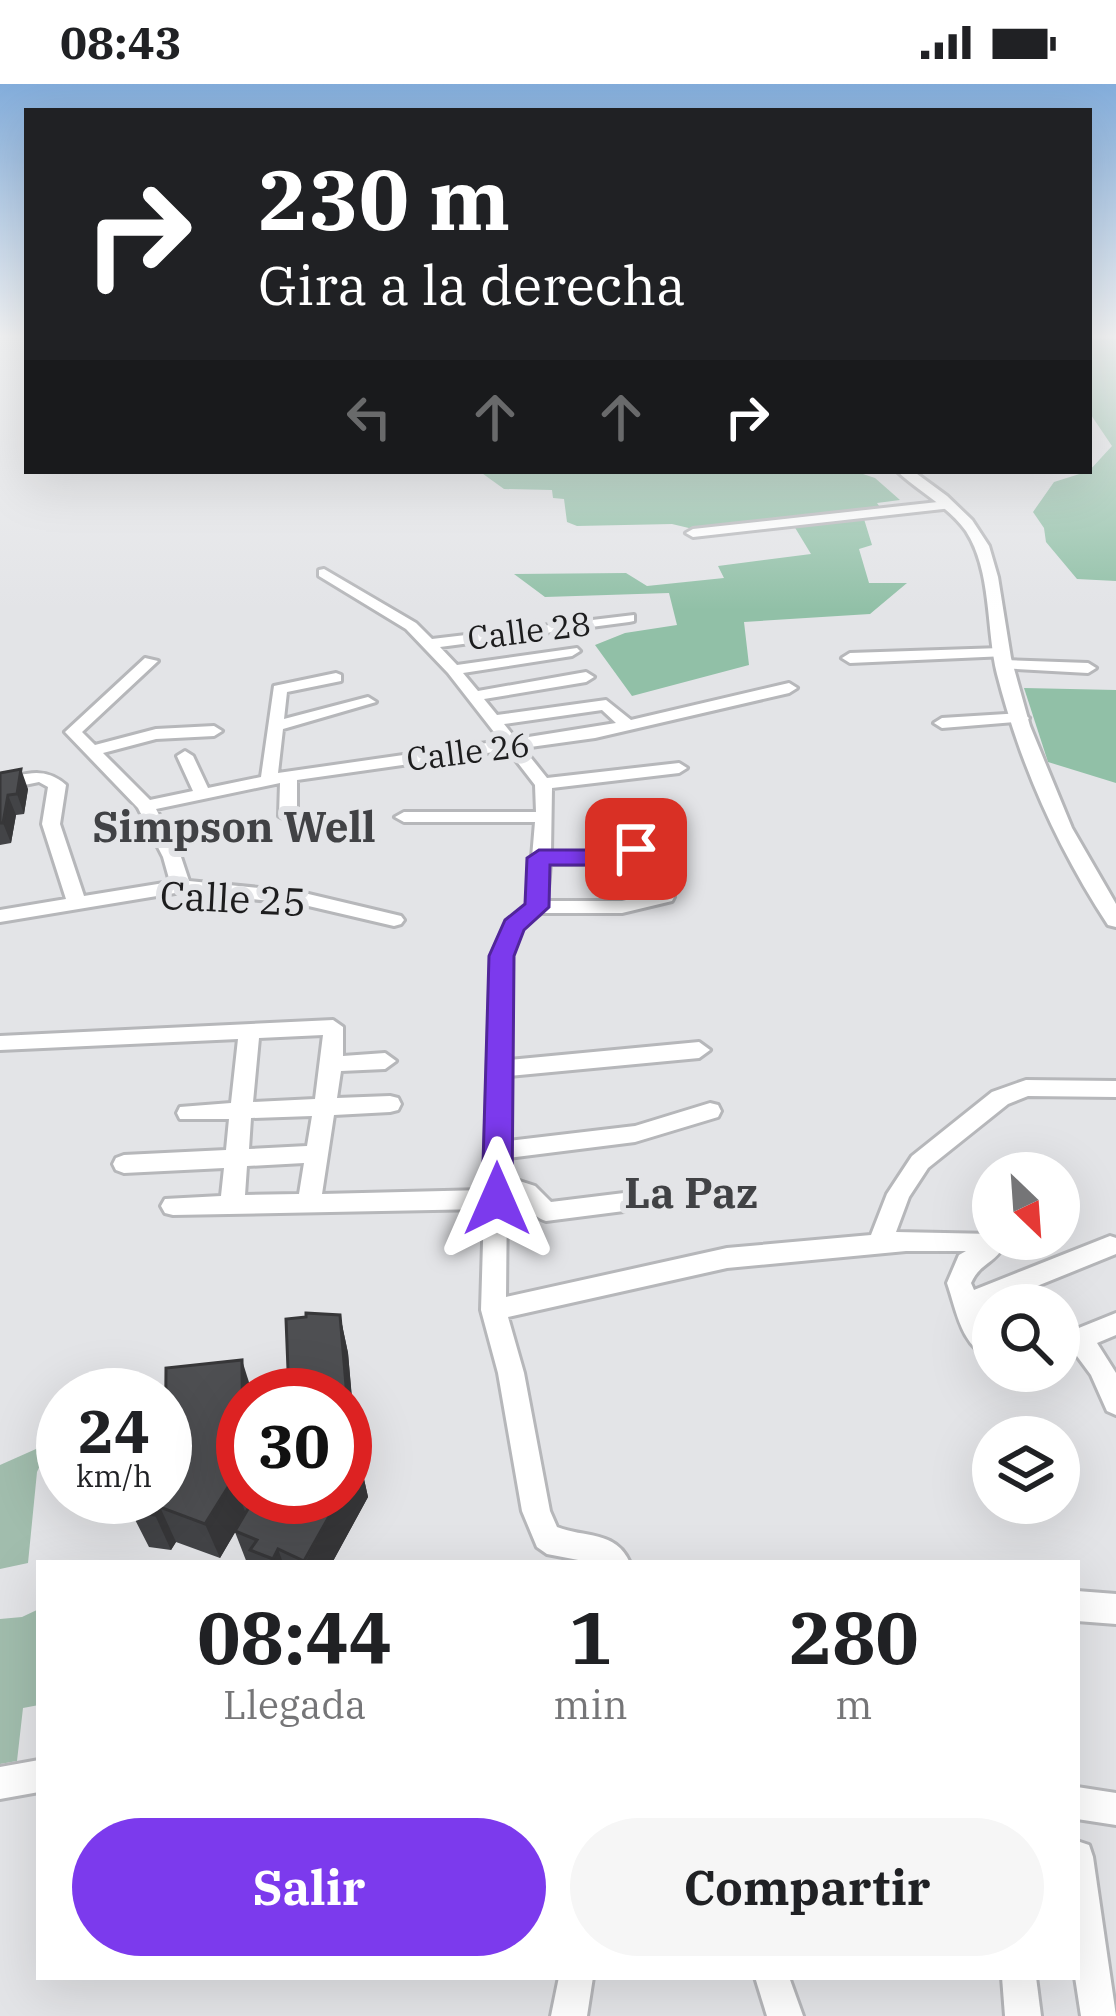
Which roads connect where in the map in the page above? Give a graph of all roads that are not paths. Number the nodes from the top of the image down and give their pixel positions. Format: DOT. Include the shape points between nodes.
graph roads {
  1 [pos="908,474"];
  2 [pos="947,505"];
  3 [pos="693,533"];
  4 [pos="324,573"];
  5 [pos="629,618"];
  6 [pos="429,644"];
  7 [pos="572,651"];
  8 [pos="850,658"];
  9 [pos="1003,659"];
  10 [pos="150,661"];
  11 [pos="1088,668"];
  12 [pos="453,670"];
  13 [pos="586,677"];
  14 [pos="336,678"];
  15 [pos="789,688"];
  16 [pos="475,696"];
  17 [pos="368,702"];
  18 [pos="1021,718"];
  19 [pos="494,720"];
  20 [pos="942,723"];
  21 [pos="278,725"];
  22 [pos="627,725"];
  23 [pos="214,731"];
  24 [pos="513,746"];
  25 [pos="92,751"];
  26 [pos="185,756"];
  27 [pos="679,768"];
  28 [pos="289,776"];
  29 [pos="269,780"];
  30 [pos="543,784"];
  31 [pos="0,785"];
  32 [pos="202,793"];
  33 [pos="146,806"];
  34 [pos="288,816"];
  35 [pos="404,817"];
  36 [pos="544,817"];
  37 [pos="636,849"];
  38 [pos="539,858"];
  39 [pos="182,886"];
  40 [pos="665,897"];
  41 [pos="77,903"];
  42 [pos="537,907"];
  43 [pos="0,916"];
  44 [pos="394,920"];
  45 [pos="1116,920"];
  46 [pos="250,1029"];
  47 [pos="0,1043"];
  48 [pos="699,1050"];
  49 [pos="385,1061"];
  50 [pos="332,1064"];
  51 [pos="499,1069"];
  52 [pos="1116,1089"];
  53 [pos="390,1104"];
  54 [pos="325,1108"];
  55 [pos="244,1111"];
  56 [pos="710,1112"];
  57 [pos="188,1113"];
  58 [pos="498,1151"];
  59 [pos="318,1154"];
  60 [pos="240,1158"];
  61 [pos="124,1164"];
  62 [pos="497,1191"];
  63 [pos="309,1201"];
  64 [pos="624,1202"];
  65 [pos="232,1205"];
  66 [pos="173,1206"];
  67 [pos="879,1244"];
  68 [pos="1110,1246"];
  69 [pos="968,1308"];
  70 [pos="494,1310"];
  71 [pos="972,1324"];
  72 [pos="1116,1324"];
  73 [pos="1080,1339"];
  74 [pos="1080,1352"];
  75 [pos="1116,1403"];
  76 [pos="612,1560"];
  77 [pos="1080,1606"];
  78 [pos="1116,1609"];
  79 [pos="36,1777"];
  80 [pos="0,1783"];
  81 [pos="1080,1803"];
  82 [pos="1116,1809"];
  83 [pos="1080,1938"];
  84 [pos="575,1980"];
  85 [pos="773,1980"];
  86 [pos="1018,1980"];
  87 [pos="569,2016"];
  88 [pos="785,2016"];
  89 [pos="1023,2016"];
  90 [pos="1099,2016"];
  1 -- 2 [label="main road"];
  2 -- 3 [label="street"];
  2 -- 9 [label="main road" via="982,548"];
  4 -- 6 [label="street" via="391,610"];
  5 -- 6 [label="street, Calle 28"];
  6 -- 12 [label="street"];
  7 -- 12 [label="street"];
  8 -- 9 [label="street"];
  9 -- 11 [label="street"];
  9 -- 18 [label="main road"];
  10 -- 25 [label="street" via="75,728"];
  12 -- 16 [label="street"];
  13 -- 16 [label="street"];
  14 -- 21 [label="street" via="281,687"];
  15 -- 22 [label="street, Calle 26"];
  16 -- 19 [label="street"];
  17 -- 21 [label="street"];
  18 -- 20 [label="street"];
  18 -- 45 [label="main road" via="1083,867"];
  19 -- 22 [label="street" via="606,705"];
  19 -- 24 [label="street"];
  21 -- 29 [label="street"];
  22 -- 24 [label="street, Calle 26"];
  23 -- 25 [label="street" via="156,734"];
  24 -- 28 [label="street, Calle 26"];
  24 -- 30 [label="street"];
  25 -- 33 [label="street"];
  26 -- 32 [label="street"];
  27 -- 30 [label="street"];
  28 -- 29 [label="street, Calle 26"];
  28 -- 34 [label="street"];
  29 -- 32 [label="street, Calle 26"];
  30 -- 36 [label="street"];
  31 -- 41 [label="street" via="42,776 57,785 51,824"];
  32 -- 33 [label="street, Calle 26"];
  33 -- 39 [label="street"];
  35 -- 36 [label="street"];
  36 -- 38 [label="street"];
  37 -- 38 [label="street"];
  38 -- 42 [label="street"];
  39 -- 41 [label="street, Calle 25"];
  39 -- 44 [label="street, Calle 25" via="300,898"];
  40 -- 42 [label="street" via="622,907"];
  41 -- 43 [label="street, Calle 25"];
  42 -- 51 [label="street" via="514,926 502,956"];
  46 -- 47 [label="street"];
  46 -- 50 [label="street" via="330,1025"];
  46 -- 55 [label="street"];
  48 -- 51 [label="street"];
  49 -- 50 [label="street"];
  50 -- 54 [label="street"];
  51 -- 58 [label="street"];
  52 -- 67 [label="street" via="1026,1088 1000,1098 920,1162"];
  53 -- 54 [label="street"];
  54 -- 55 [label="street"];
  54 -- 59 [label="street"];
  55 -- 57 [label="street"];
  55 -- 60 [label="street"];
  56 -- 58 [label="street" via="635,1134"];
  58 -- 62 [label="street"];
  59 -- 60 [label="street"];
  59 -- 63 [label="street"];
  60 -- 61 [label="street"];
  60 -- 65 [label="street"];
  62 -- 63 [label="street"];
  62 -- 64 [label="street" via="527,1192 546,1212"];
  62 -- 70 [label="street"];
  63 -- 65 [label="street"];
  65 -- 66 [label="street"];
  67 -- 69 [label="street" via="986,1241 991,1247 968,1262 959,1282"];
  67 -- 70 [label="street" via="689,1264"];
  68 -- 69 [label="street"];
  69 -- 71 [label="street"];
  70 -- 76 [label="street" via="540,1524 557,1544 597,1548"];
  72 -- 73 [label="street"];
  74 -- 75 [label="street" via="1101,1368"];
  77 -- 78 [label="street"];
  79 -- 80 [label="street"];
  81 -- 82 [label="street"];
  83 -- 90 [label="street"];
  84 -- 87 [label="street"];
  85 -- 88 [label="street"];
  86 -- 89 [label="street"];
}
